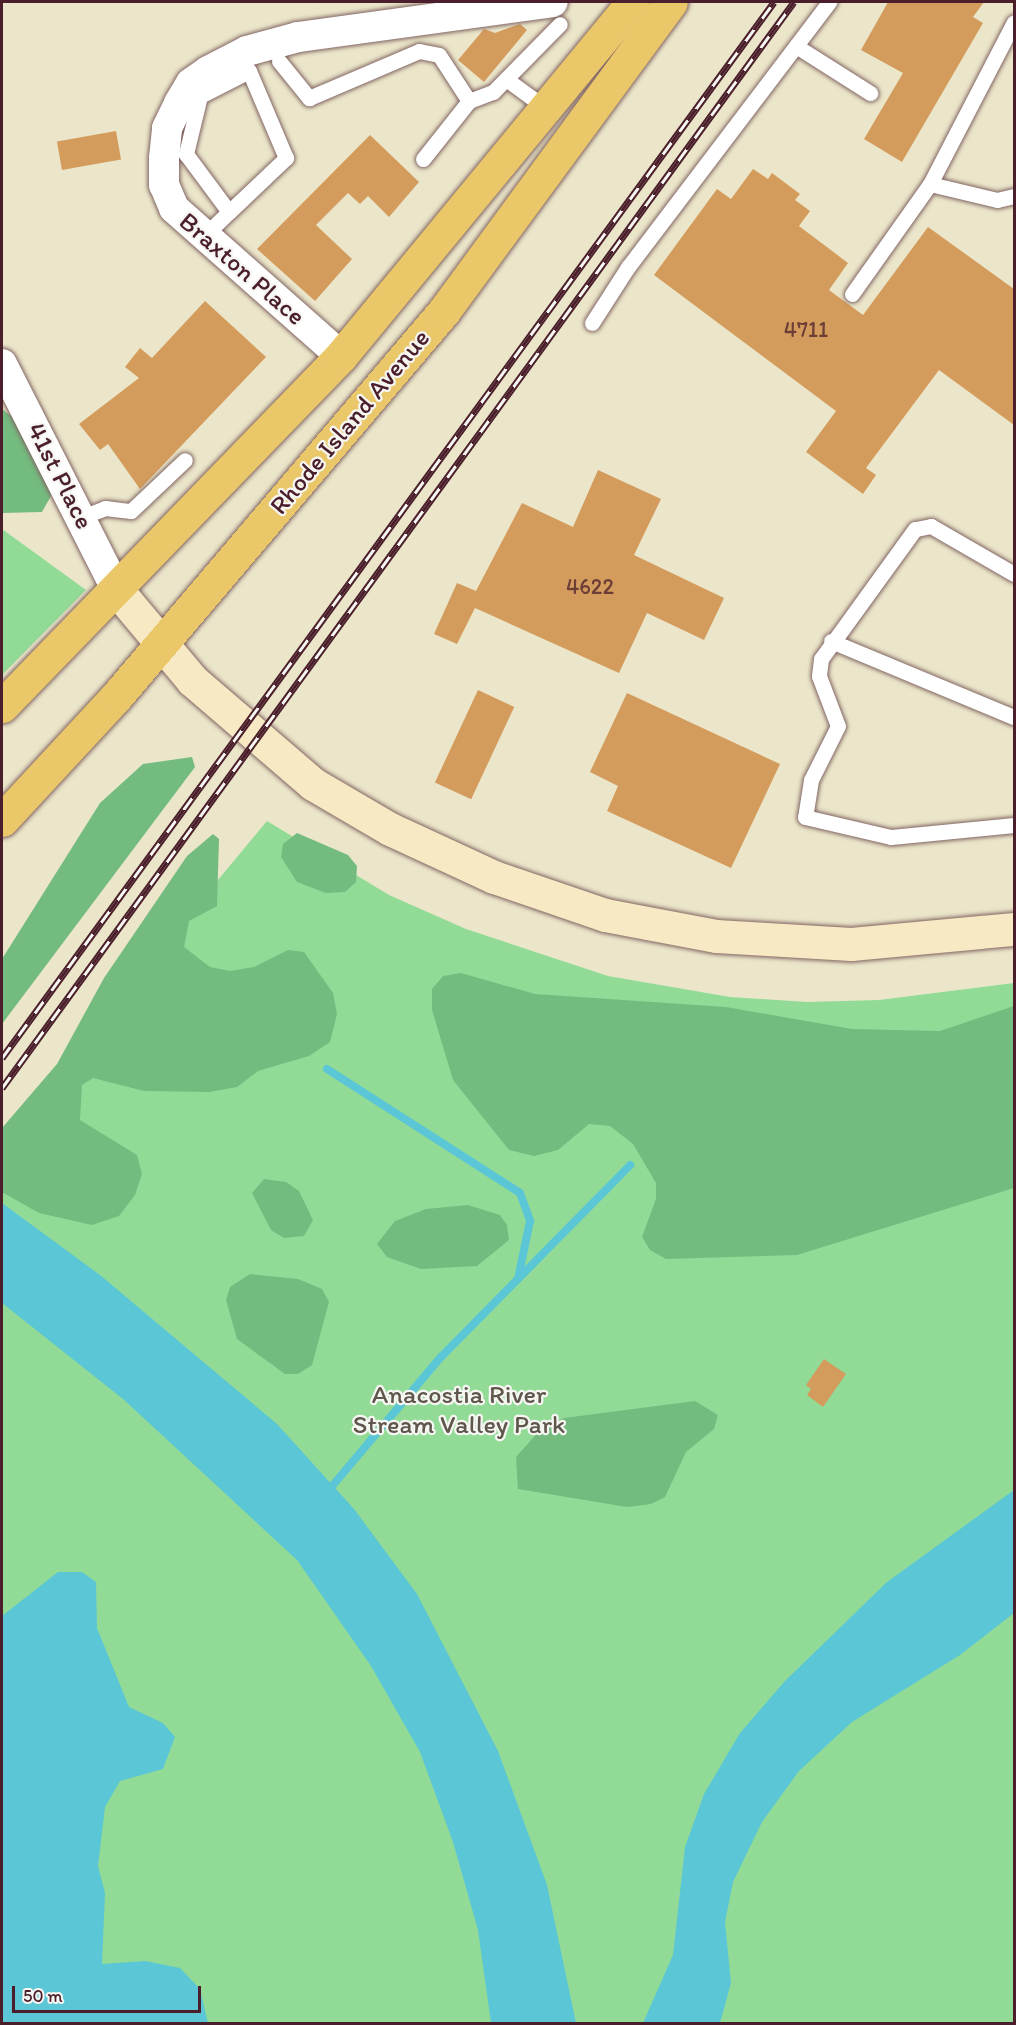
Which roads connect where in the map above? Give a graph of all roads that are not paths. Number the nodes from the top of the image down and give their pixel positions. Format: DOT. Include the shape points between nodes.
graph roads {
  1 [pos="633,2"];
  2 [pos="671,2"];
  3 [pos="829,2"];
  4 [pos="544,7"];
  5 [pos="1014,22"];
  6 [pos="796,45"];
  7 [pos="279,61"];
  8 [pos="506,80"];
  9 [pos="870,93"];
  10 [pos="469,101"];
  11 [pos="548,110"];
  12 [pos="423,159"];
  13 [pos="930,184"];
  14 [pos="1014,196"];
  15 [pos="229,212"];
  16 [pos="204,236"];
  17 [pos="852,294"];
  18 [pos="592,323"];
  19 [pos="341,356"];
  20 [pos="2,364"];
  21 [pos="185,460"];
  22 [pos="82,517"];
  23 [pos="1014,574"];
  24 [pos="116,589"];
  25 [pos="831,641"];
  26 [pos="159,647"];
  27 [pos="2,706"];
  28 [pos="1014,717"];
  29 [pos="2,820"];
  30 [pos="1014,825"];
  31 [pos="1014,928"];
  1 -- 11 [label="main road, Rhode Island Avenue"];
  2 -- 26 [label="main road, Rhode Island Avenue" via="444,311"];
  3 -- 6 [label="lane"];
  4 -- 8 [label="lane"];
  4 -- 16 [label="street, Braxton Place" via="298,37 247,51 208,71 191,83 178,103 167,128 164,158 171,202"];
  5 -- 13 [label="lane"];
  6 -- 9 [label="lane"];
  6 -- 18 [label="lane" via="628,267"];
  7 -- 10 [label="lane" via="309,98 419,51 439,55"];
  8 -- 10 [label="lane" via="493,93"];
  8 -- 11 [label="lane"];
  10 -- 12 [label="lane"];
  11 -- 19 [label="main road, Rhode Island Avenue"];
  13 -- 14 [label="lane" via="997,200"];
  13 -- 17 [label="lane"];
  15 -- 15 [label="lane" via="286,158 249,71 200,96 186,154"];
  15 -- 16 [label="lane"];
  16 -- 19 [label="street, Braxton Place"];
  19 -- 24 [label="main road, Rhode Island Avenue"];
  20 -- 22 [label="street, 41st Place"];
  21 -- 22 [label="lane" via="131,511 105,508"];
  22 -- 24 [label="street, 41st Place"];
  23 -- 25 [label="lane" via="966,543 920,525"];
  24 -- 26 [label="street"];
  24 -- 27 [label="main road, Rhode Island Avenue"];
  25 -- 28 [label="lane"];
  25 -- 30 [label="lane" via="819,676 838,726 811,780 805,817 891,837"];
  26 -- 29 [label="main road, Rhode Island Avenue"];
  26 -- 31 [label="street" via="248,734 312,784 400,834 550,897 657,926 784,942 896,942"];
}
